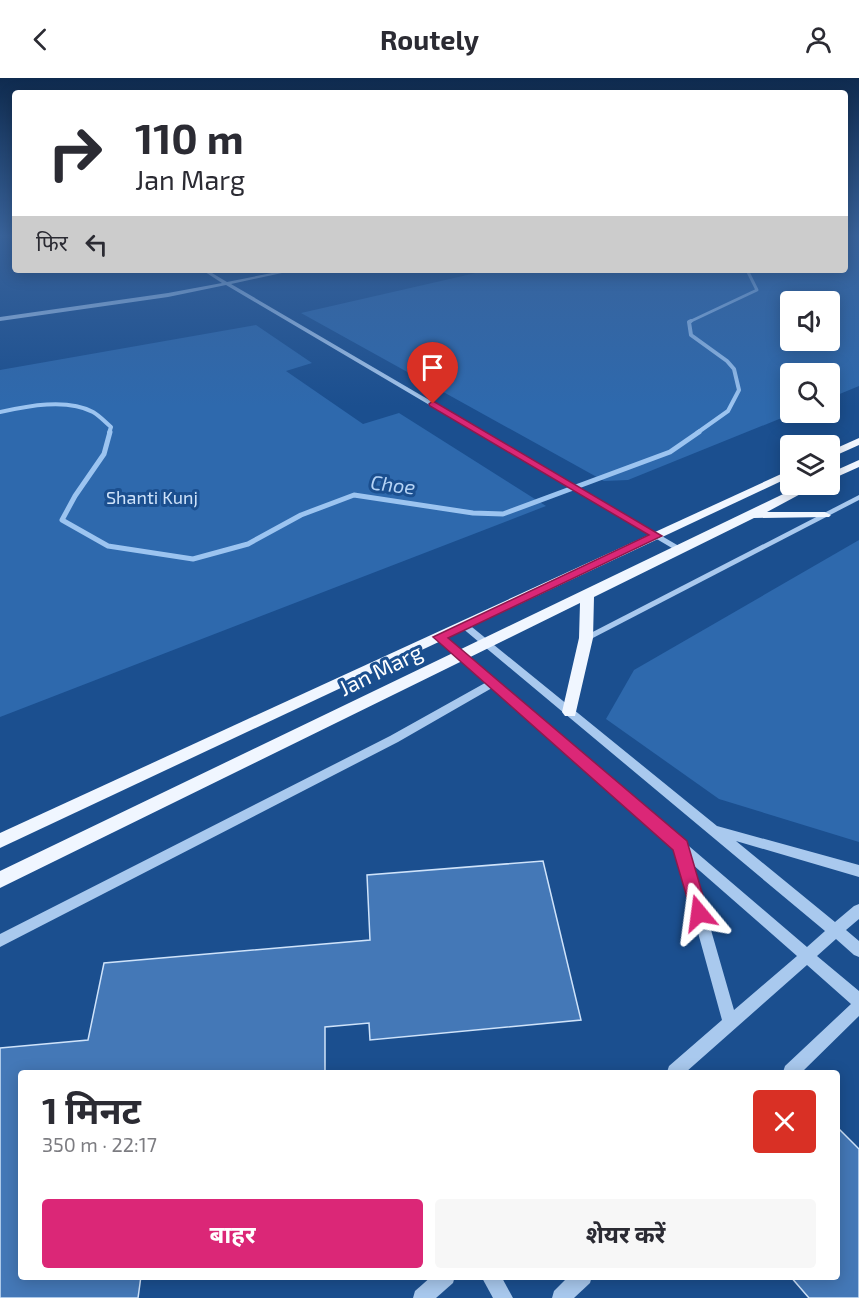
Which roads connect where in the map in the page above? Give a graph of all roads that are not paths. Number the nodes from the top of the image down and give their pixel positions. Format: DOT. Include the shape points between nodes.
graph roads {
  1 [pos="183,292"];
  2 [pos="242,292"];
  3 [pos="0,319"];
  4 [pos="859,441"];
  5 [pos="840,450"];
  6 [pos="859,463"];
  7 [pos="840,472"];
  8 [pos="780,478"];
  9 [pos="792,495"];
  10 [pos="859,497"];
  11 [pos="751,515"];
  12 [pos="825,515"];
  13 [pos="657,536"];
  14 [pos="680,549"];
  15 [pos="587,594"];
  16 [pos="464,625"];
  17 [pos="439,637"];
  18 [pos="586,638"];
  19 [pos="486,643"];
  20 [pos="460,655"];
  21 [pos="493,683"];
  22 [pos="570,712"];
  23 [pos="712,830"];
  24 [pos="0,841"];
  25 [pos="681,846"];
  26 [pos="859,871"];
  27 [pos="0,880"];
  28 [pos="859,910"];
  29 [pos="836,931"];
  30 [pos="0,941"];
  31 [pos="859,950"];
  32 [pos="807,956"];
  33 [pos="859,1001"];
  34 [pos="859,1006"];
  35 [pos="730,1024"];
  36 [pos="677,1070"];
  37 [pos="793,1070"];
  38 [pos="442,1280"];
  39 [pos="493,1280"];
  40 [pos="579,1280"];
  41 [pos="422,1298"];
  42 [pos="504,1298"];
  43 [pos="561,1298"];
  1 -- 3 [label="street"];
  2 -- 13 [label="street"];
  4 -- 5 [label="main road"];
  6 -- 7 [label="main road"];
  8 -- 13 [label="main road, Jan Marg"];
  9 -- 11 [label="main road, Jan Marg"];
  10 -- 12 [label="street"];
  11 -- 12 [label="main road"];
  11 -- 14 [label="main road, Jan Marg"];
  12 -- 18 [label="street"];
  13 -- 14 [label="street"];
  13 -- 16 [label="main road, Jan Marg"];
  14 -- 15 [label="main road, Jan Marg"];
  15 -- 18 [label="main road"];
  15 -- 19 [label="main road, Jan Marg"];
  16 -- 17 [label="main road, Jan Marg"];
  16 -- 19 [label="street"];
  17 -- 20 [label="street"];
  17 -- 24 [label="main road, Jan Marg"];
  18 -- 22 [label="main road"];
  19 -- 20 [label="main road, Jan Marg"];
  19 -- 22 [label="street"];
  20 -- 21 [label="street"];
  20 -- 27 [label="main road, Jan Marg"];
  21 -- 25 [label="street"];
  21 -- 30 [label="street" via="394,739"];
  22 -- 23 [label="street"];
  23 -- 26 [label="street"];
  23 -- 29 [label="street"];
  25 -- 32 [label="street"];
  25 -- 35 [label="street"];
  28 -- 29 [label="street"];
  29 -- 31 [label="street"];
  29 -- 32 [label="street"];
  32 -- 33 [label="street"];
  32 -- 35 [label="street"];
  34 -- 37 [label="street"];
  35 -- 36 [label="street"];
  38 -- 41 [label="street"];
  39 -- 42 [label="street"];
  40 -- 43 [label="street"];
}
